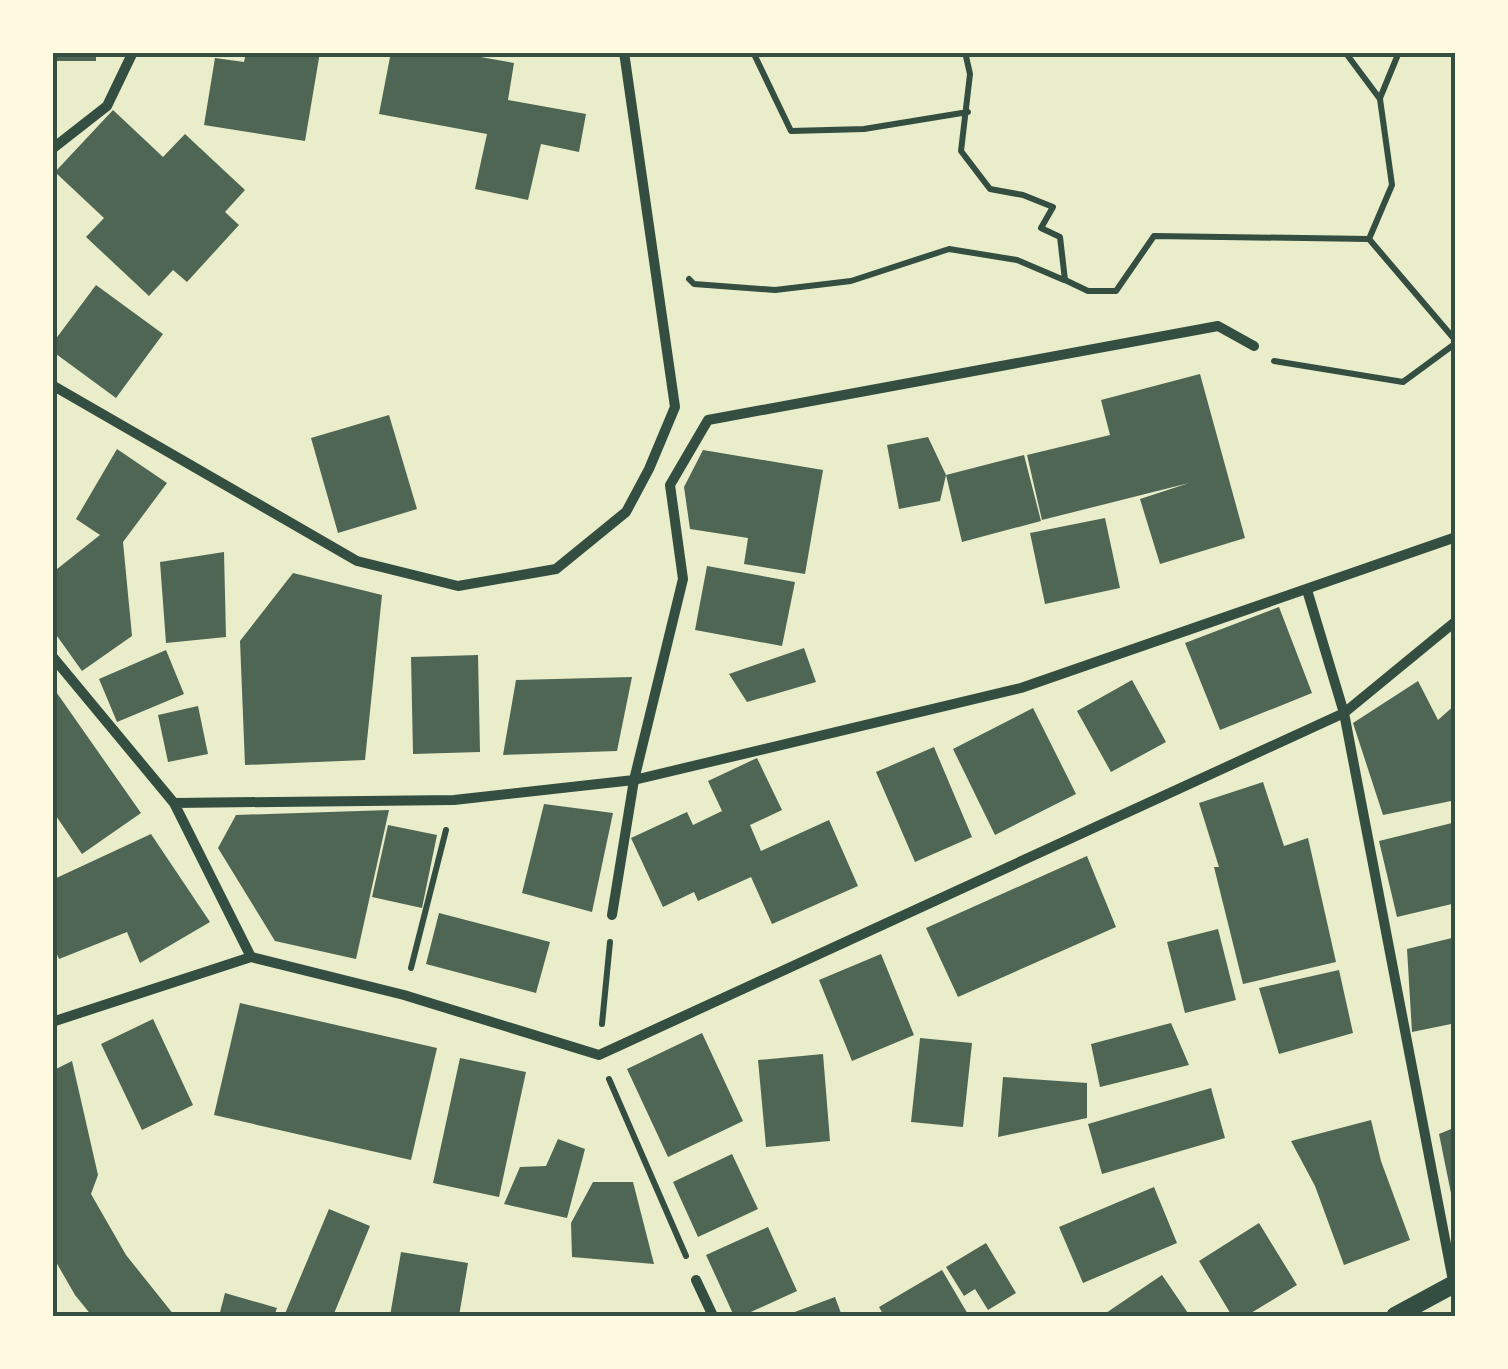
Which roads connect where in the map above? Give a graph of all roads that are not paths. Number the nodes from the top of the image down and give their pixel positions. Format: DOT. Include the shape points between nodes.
graph roads {
  1 [pos="134,52"];
  2 [pos="624,52"];
  3 [pos="52,149"];
  4 [pos="1254,346"];
  5 [pos="52,385"];
  6 [pos="1456,537"];
  7 [pos="1308,590"];
  8 [pos="1456,621"];
  9 [pos="52,656"];
  10 [pos="1344,713"];
  11 [pos="634,780"];
  12 [pos="174,803"];
  13 [pos="612,915"];
  14 [pos="252,957"];
  15 [pos="52,1022"];
  16 [pos="696,1280"];
  17 [pos="1455,1286"];
  18 [pos="714,1316"];
  19 [pos="1395,1316"];
  1 -- 3 [label="street" via="107,106"];
  2 -- 5 [label="street" via="675,406 626,512 556,569 458,586 357,561"];
  4 -- 11 [label="street" via="1218,326 708,420 670,485 683,580"];
  6 -- 7 [label="street"];
  7 -- 10 [label="street"];
  7 -- 11 [label="street" via="1021,688"];
  8 -- 10 [label="street"];
  9 -- 12 [label="street"];
  10 -- 14 [label="street" via="598,1055"];
  10 -- 17 [label="street"];
  11 -- 12 [label="street" via="454,800"];
  11 -- 13 [label="street"];
  12 -- 14 [label="street"];
  14 -- 15 [label="street"];
  16 -- 18 [label="street"];
  17 -- 19 [label="street"];
}
